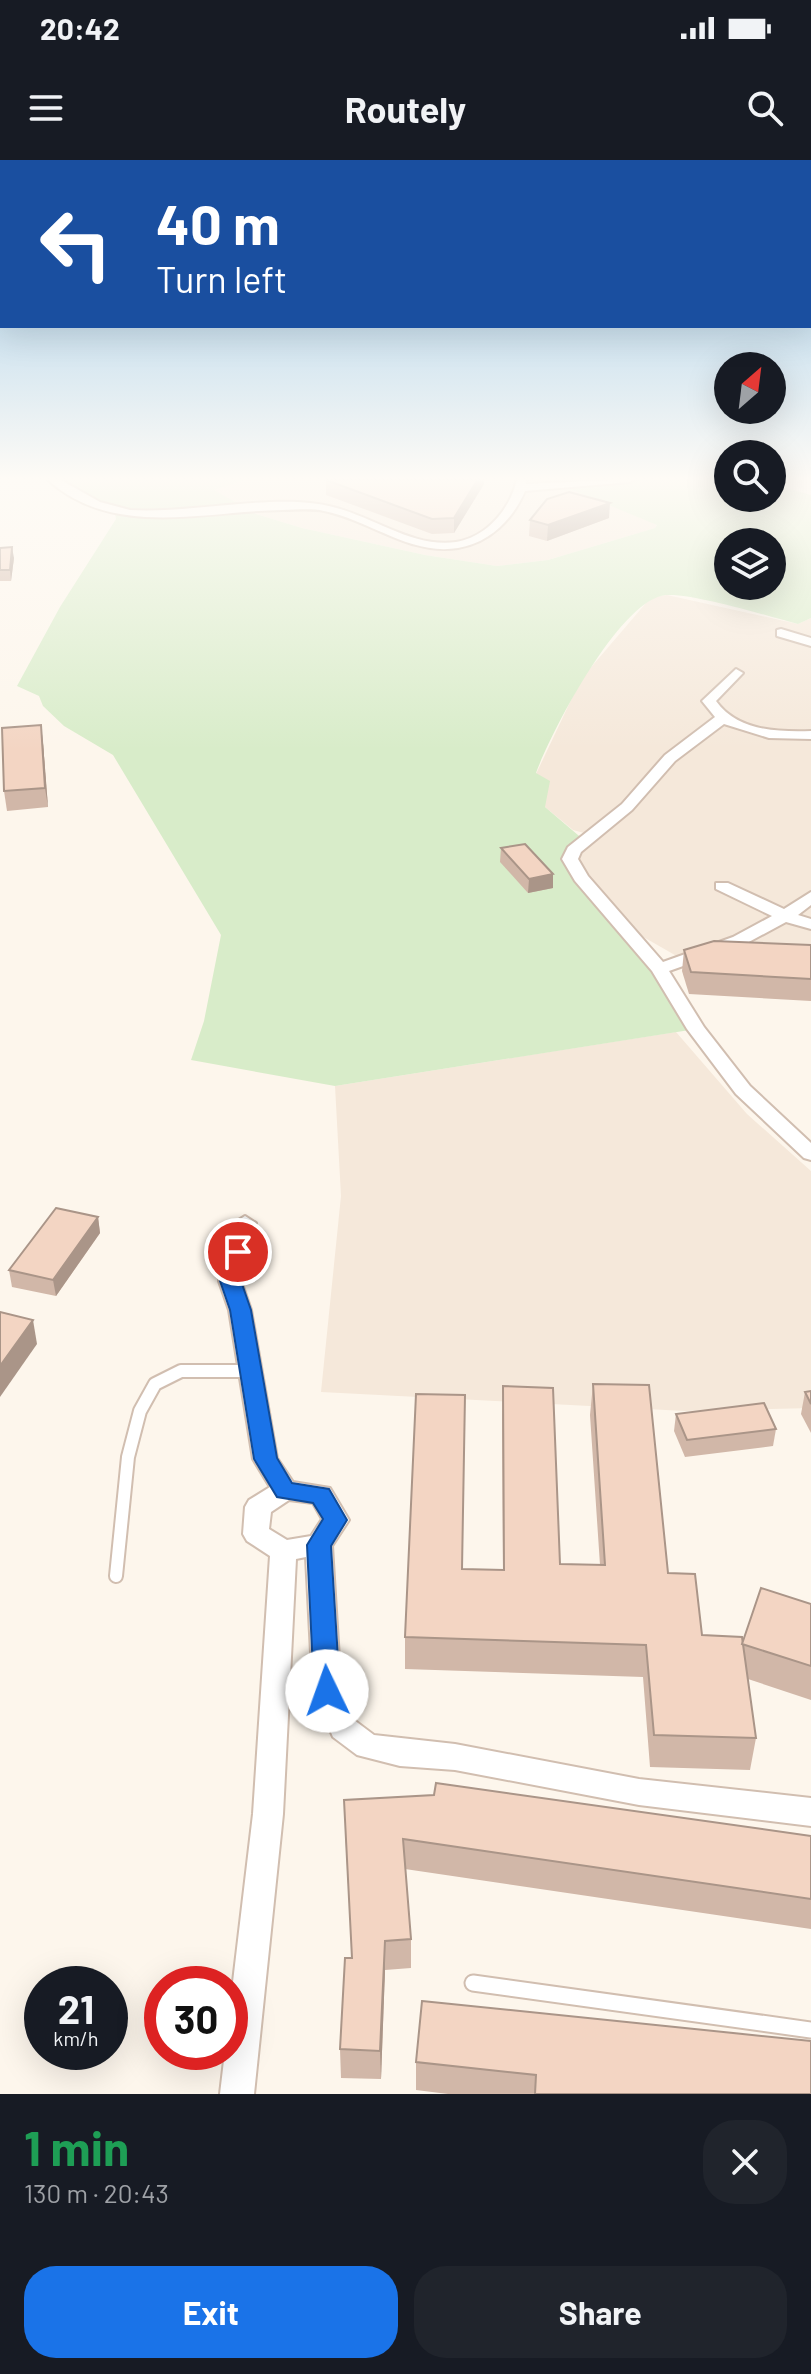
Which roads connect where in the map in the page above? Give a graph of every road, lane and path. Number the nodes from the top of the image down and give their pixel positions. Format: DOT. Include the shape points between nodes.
graph roads {
  1 [pos="781,633"];
  2 [pos="811,642"];
  3 [pos="736,673"];
  4 [pos="723,718"];
  5 [pos="811,735"];
  6 [pos="722,886"];
  7 [pos="811,897"];
  8 [pos="787,917"];
  9 [pos="811,924"];
  10 [pos="659,969"];
  11 [pos="811,1154"];
  12 [pos="245,1223"];
  13 [pos="250,1371"];
  14 [pos="285,1490"];
  15 [pos="319,1545"];
  16 [pos="283,1551"];
  17 [pos="116,1576"];
  18 [pos="811,1812"];
  19 [pos="473,1983"];
  20 [pos="811,2030"];
  21 [pos="237,2094"];
  1 -- 2 [label="street"];
  3 -- 4 [label="street" via="709,701"];
  4 -- 5 [label="street" via="770,734"];
  4 -- 10 [label="street" via="670,758 627,807 571,854 581,878"];
  6 -- 8 [label="street"];
  7 -- 8 [label="street"];
  8 -- 9 [label="street"];
  8 -- 10 [label="street" via="713,953"];
  10 -- 11 [label="street" via="743,1090"];
  12 -- 13 [label="street" via="230,1281"];
  13 -- 14 [label="street" via="265,1459"];
  13 -- 17 [label="lane" via="181,1371 155,1384 140,1411 128,1457"];
  14 -- 15 [label="street" via="321,1495 336,1520"];
  14 -- 16 [label="street" via="258,1507 256,1534"];
  15 -- 16 [label="street"];
  15 -- 18 [label="street" via="327,1691 343,1728 367,1746 639,1792"];
  16 -- 21 [label="street" via="268,1814"];
  19 -- 20 [label="lane"];
}
